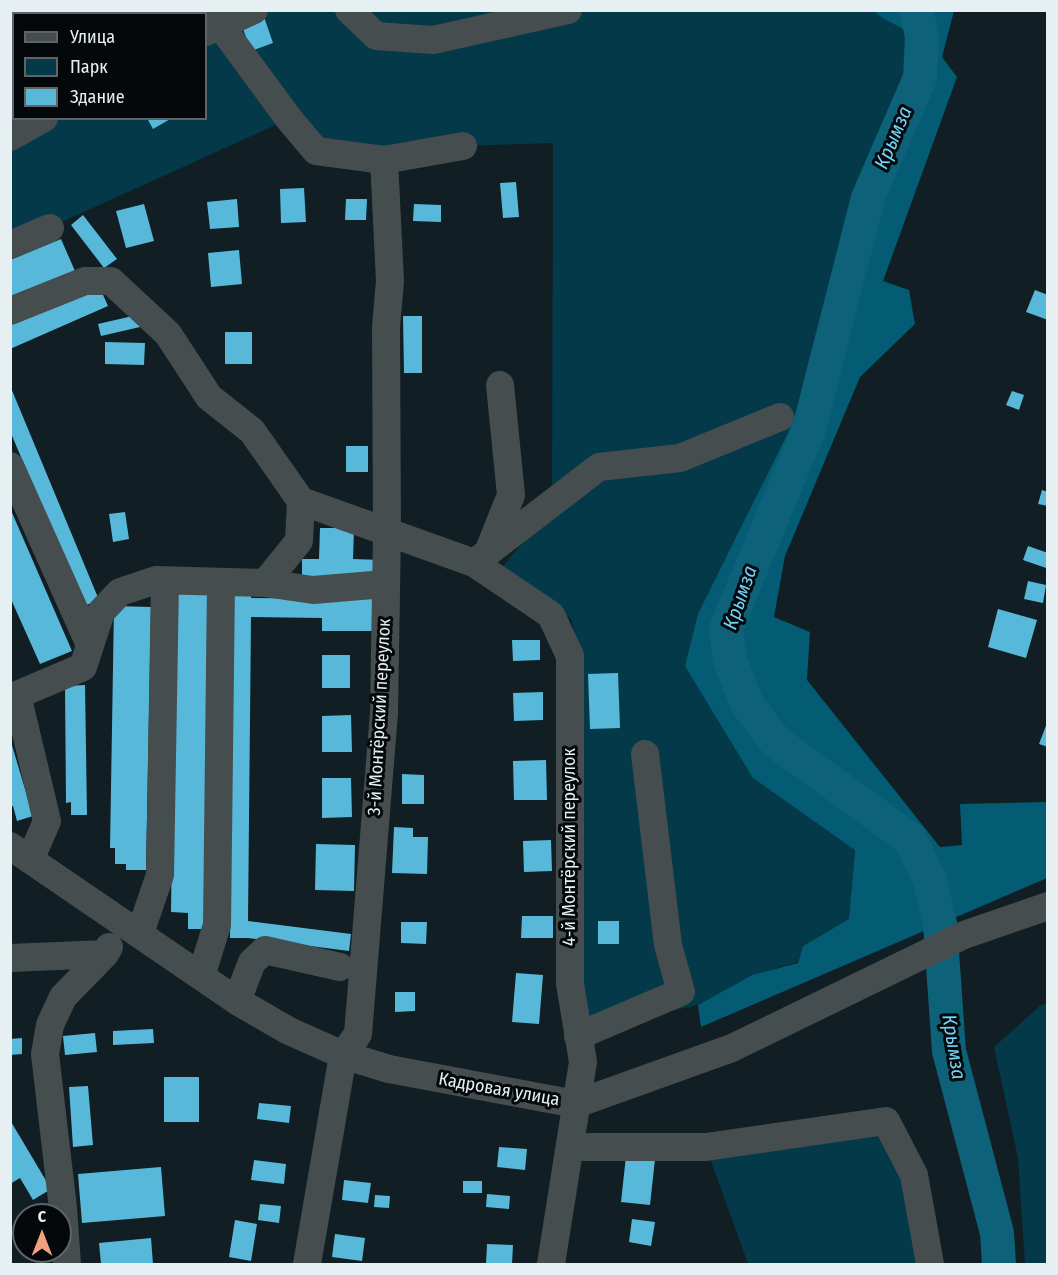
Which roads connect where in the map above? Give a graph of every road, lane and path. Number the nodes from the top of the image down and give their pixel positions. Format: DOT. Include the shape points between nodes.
graph roads {
  1 [pos="254,10"];
  2 [pos="349,10"];
  3 [pos="568,10"];
  4 [pos="212,22"];
  5 [pos="40,120"];
  6 [pos="10,136"];
  7 [pos="463,146"];
  8 [pos="384,160"];
  9 [pos="50,228"];
  10 [pos="10,244"];
  11 [pos="10,311"];
  12 [pos="500,384"];
  13 [pos="780,417"];
  14 [pos="10,466"];
  15 [pos="301,501"];
  16 [pos="387,532"];
  17 [pos="481,558"];
  18 [pos="165,580"];
  19 [pos="221,582"];
  20 [pos="265,583"];
  21 [pos="385,584"];
  22 [pos="90,645"];
  23 [pos="14,687"];
  24 [pos="645,754"];
  25 [pos="20,853"];
  26 [pos="1047,906"];
  27 [pos="132,927"];
  28 [pos="105,954"];
  29 [pos="10,958"];
  30 [pos="340,967"];
  31 [pos="201,976"];
  32 [pos="237,1001"];
  33 [pos="578,1036"];
  34 [pos="343,1055"];
  35 [pos="576,1104"];
  36 [pos="570,1147"];
  37 [pos="67,1264"];
  38 [pos="307,1264"];
  39 [pos="551,1264"];
  40 [pos="930,1264"];
  1 -- 4 [label="street"];
  2 -- 3 [label="street" via="376,36 433,40"];
  4 -- 8 [label="street" via="316,151"];
  5 -- 6 [label="street"];
  7 -- 8 [label="street"];
  8 -- 16 [label="street, 3-й Монтёрский переулок" via="390,281 386,327"];
  9 -- 10 [label="street"];
  11 -- 15 [label="street" via="85,281 111,281 168,334 209,397 252,431"];
  12 -- 17 [label="street" via="511,495"];
  13 -- 17 [label="street" via="680,458 599,467"];
  14 -- 22 [label="street"];
  15 -- 16 [label="street, 4-й Монтёрский переулок"];
  15 -- 20 [label="street" via="299,541"];
  16 -- 17 [label="street, 4-й Монтёрский переулок"];
  16 -- 21 [label="street, 3-й Монтёрский переулок"];
  17 -- 33 [label="street, 4-й Монтёрский переулок" via="551,615 570,656 570,984"];
  18 -- 19 [label="street"];
  18 -- 22 [label="street" via="120,592 101,612"];
  18 -- 27 [label="street" via="160,875"];
  19 -- 20 [label="street"];
  19 -- 31 [label="street" via="218,925"];
  20 -- 21 [label="street" via="313,590"];
  21 -- 34 [label="street, 3-й Монтёрский переулок" via="384,713 358,1034"];
  22 -- 23 [label="street" via="83,667"];
  23 -- 25 [label="street" via="47,821"];
  24 -- 33 [label="street" via="668,945 681,992"];
  25 -- 27 [label="street, Кадровая улица"];
  26 -- 35 [label="street, Кадровая улица" via="964,935 732,1048"];
  27 -- 28 [label="street"];
  27 -- 31 [label="street, Кадровая улица"];
  28 -- 29 [label="street"];
  28 -- 37 [label="street" via="63,997 50,1025 45,1054"];
  30 -- 32 [label="street" via="265,950 252,962"];
  31 -- 32 [label="street, Кадровая улица"];
  32 -- 34 [label="street, Кадровая улица" via="289,1031"];
  33 -- 35 [label="street, 4-й Монтёрский переулок" via="583,1062"];
  34 -- 35 [label="street, Кадровая улица" via="389,1069"];
  34 -- 38 [label="street, 3-й Монтёрский переулок"];
  35 -- 36 [label="street, 4-й Монтёрский переулок"];
  36 -- 39 [label="street, 4-й Монтёрский переулок"];
  36 -- 40 [label="street" via="706,1147 885,1121 914,1175"];
}
